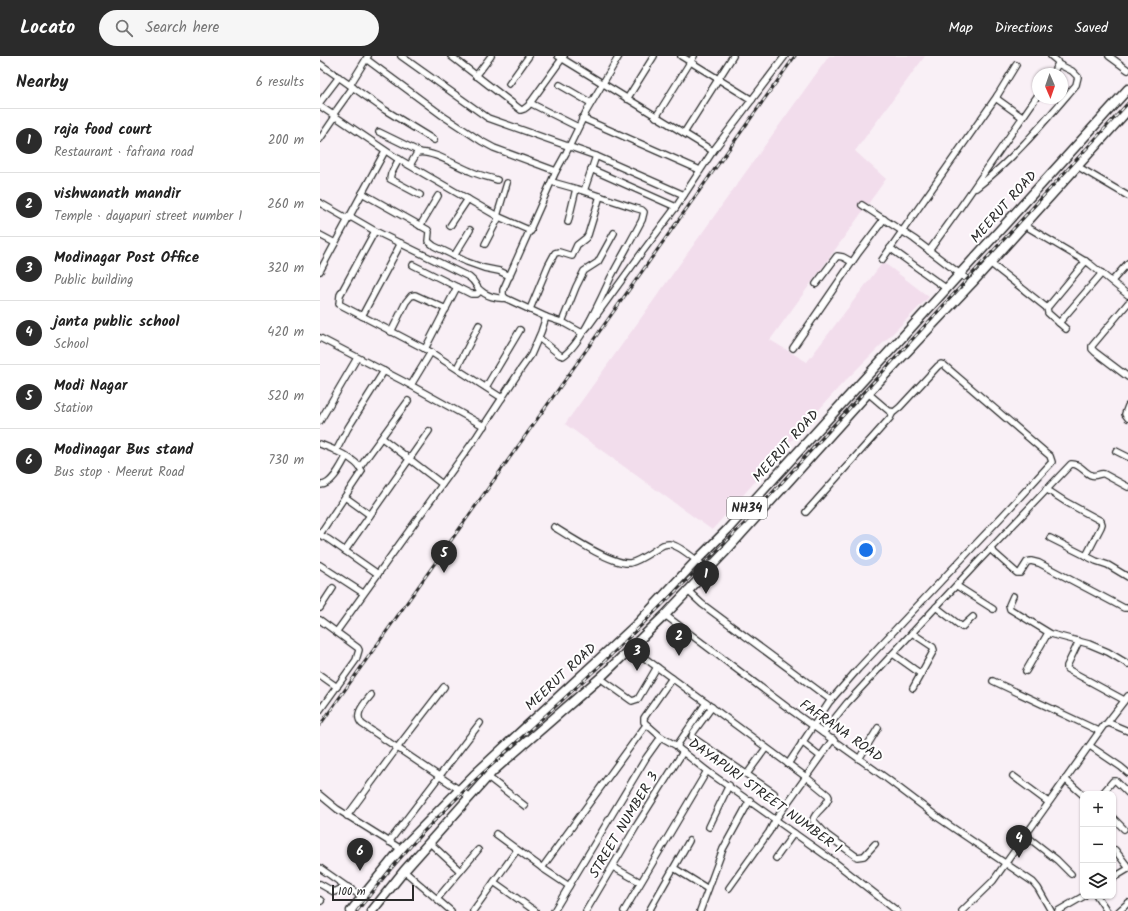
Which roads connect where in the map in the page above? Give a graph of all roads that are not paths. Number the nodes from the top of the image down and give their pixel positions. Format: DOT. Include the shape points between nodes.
graph roads {
  1 [pos="401,56"];
  2 [pos="451,56"];
  3 [pos="491,56"];
  4 [pos="529,56"];
  5 [pos="619,56"];
  6 [pos="654,56"];
  7 [pos="681,56"];
  8 [pos="694,56"];
  9 [pos="733,56"];
  10 [pos="785,56"];
  11 [pos="1051,56"];
  12 [pos="1109,56"];
  13 [pos="367,57"];
  14 [pos="561,57"];
  15 [pos="690,62"];
  16 [pos="320,64"];
  17 [pos="1058,64"];
  18 [pos="1016,65"];
  19 [pos="1056,68"];
  20 [pos="1128,70"];
  21 [pos="476,76"];
  22 [pos="339,77"];
  23 [pos="719,79"];
  24 [pos="509,84"];
  25 [pos="602,84"];
  26 [pos="352,86"];
  27 [pos="560,86"];
  28 [pos="1128,90"];
  29 [pos="997,96"];
  30 [pos="627,99"];
  31 [pos="752,100"];
  32 [pos="320,102"];
  33 [pos="530,103"];
  34 [pos="591,103"];
  35 [pos="1032,103"];
  36 [pos="320,106"];
  37 [pos="1128,110"];
  38 [pos="334,116"];
  39 [pos="656,117"];
  40 [pos="1022,117"];
  41 [pos="582,118"];
  42 [pos="578,128"];
  43 [pos="379,132"];
  44 [pos="684,133"];
  45 [pos="320,139"];
  46 [pos="434,140"];
  47 [pos="569,146"];
  48 [pos="385,151"];
  49 [pos="713,151"];
  50 [pos="420,152"];
  51 [pos="596,156"];
  52 [pos="399,159"];
  53 [pos="410,165"];
  54 [pos="1077,166"];
  55 [pos="592,169"];
  56 [pos="700,170"];
  57 [pos="556,171"];
  58 [pos="497,180"];
  59 [pos="552,182"];
  60 [pos="507,183"];
  61 [pos="576,189"];
  62 [pos="584,191"];
  63 [pos="971,192"];
  64 [pos="362,193"];
  65 [pos="420,195"];
  66 [pos="684,195"];
  67 [pos="438,196"];
  68 [pos="600,196"];
  69 [pos="1128,196"];
  70 [pos="468,199"];
  71 [pos="320,203"];
  72 [pos="862,205"];
  73 [pos="676,207"];
  74 [pos="498,216"];
  75 [pos="349,218"];
  76 [pos="884,219"];
  77 [pos="568,222"];
  78 [pos="1024,225"];
  79 [pos="420,226"];
  80 [pos="450,226"];
  81 [pos="470,230"];
  82 [pos="375,231"];
  83 [pos="531,231"];
  84 [pos="902,231"];
  85 [pos="614,233"];
  86 [pos="320,235"];
  87 [pos="335,243"];
  88 [pos="401,243"];
  89 [pos="485,244"];
  90 [pos="890,248"];
  91 [pos="929,251"];
  92 [pos="454,256"];
  93 [pos="882,260"];
  94 [pos="852,262"];
  95 [pos="1086,262"];
  96 [pos="990,263"];
  97 [pos="1128,263"];
  98 [pos="413,265"];
  99 [pos="320,269"];
  100 [pos="1102,273"];
  101 [pos="961,274"];
  102 [pos="510,276"];
  103 [pos="1112,281"];
  104 [pos="972,282"];
  105 [pos="816,284"];
  106 [pos="457,287"];
  107 [pos="947,289"];
  108 [pos="480,291"];
  109 [pos="1128,295"];
  110 [pos="505,298"];
  111 [pos="1128,304"];
  112 [pos="1047,308"];
  113 [pos="446,309"];
  114 [pos="530,309"];
  115 [pos="362,316"];
  116 [pos="546,317"];
  117 [pos="562,322"];
  118 [pos="1059,323"];
  119 [pos="479,325"];
  120 [pos="1066,328"];
  121 [pos="520,330"];
  122 [pos="391,332"];
  123 [pos="582,333"];
  124 [pos="320,338"];
  125 [pos="539,338"];
  126 [pos="793,348"];
  127 [pos="425,349"];
  128 [pos="431,352"];
  129 [pos="357,358"];
  130 [pos="457,368"];
  131 [pos="384,371"];
  132 [pos="1128,377"];
  133 [pos="411,385"];
  134 [pos="486,387"];
  135 [pos="868,394"];
  136 [pos="502,398"];
  137 [pos="408,401"];
  138 [pos="1128,406"];
  139 [pos="893,412"];
  140 [pos="322,413"];
  141 [pos="1128,418"];
  142 [pos="320,421"];
  143 [pos="484,426"];
  144 [pos="429,431"];
  145 [pos="382,438"];
  146 [pos="320,444"];
  147 [pos="336,450"];
  148 [pos="1116,451"];
  149 [pos="346,457"];
  150 [pos="1128,457"];
  151 [pos="409,460"];
  152 [pos="360,467"];
  153 [pos="442,484"];
  154 [pos="320,487"];
  155 [pos="1128,487"];
  156 [pos="1046,489"];
  157 [pos="345,497"];
  158 [pos="806,512"];
  159 [pos="370,515"];
  160 [pos="554,527"];
  161 [pos="320,534"];
  162 [pos="722,535"];
  163 [pos="1050,538"];
  164 [pos="732,544"];
  165 [pos="990,549"];
  166 [pos="345,551"];
  167 [pos="1086,556"];
  168 [pos="696,560"];
  169 [pos="320,564"];
  170 [pos="708,569"];
  171 [pos="378,574"];
  172 [pos="1128,577"];
  173 [pos="956,586"];
  174 [pos="333,588"];
  175 [pos="687,590"];
  176 [pos="363,594"];
  177 [pos="1014,596"];
  178 [pos="936,607"];
  179 [pos="320,608"];
  180 [pos="1128,608"];
  181 [pos="993,609"];
  182 [pos="665,615"];
  183 [pos="973,617"];
  184 [pos="320,620"];
  185 [pos="336,632"];
  186 [pos="1048,632"];
  187 [pos="912,633"];
  188 [pos="1079,641"];
  189 [pos="631,648"];
  190 [pos="893,654"];
  191 [pos="1128,664"];
  192 [pos="657,667"];
  193 [pos="1026,671"];
  194 [pos="921,674"];
  195 [pos="320,675"];
  196 [pos="600,678"];
  197 [pos="672,678"];
  198 [pos="993,681"];
  199 [pos="337,687"];
  200 [pos="444,687"];
  201 [pos="913,688"];
  202 [pos="371,695"];
  203 [pos="1126,698"];
  204 [pos="831,700"];
  205 [pos="706,703"];
  206 [pos="712,707"];
  207 [pos="320,710"];
  208 [pos="480,723"];
  209 [pos="1107,723"];
  210 [pos="646,725"];
  211 [pos="813,725"];
  212 [pos="878,728"];
  213 [pos="1099,731"];
  214 [pos="1128,731"];
  215 [pos="823,733"];
  216 [pos="661,737"];
  217 [pos="833,740"];
  218 [pos="802,742"];
  219 [pos="678,746"];
  220 [pos="1090,746"];
  221 [pos="397,748"];
  222 [pos="766,748"];
  223 [pos="683,752"];
  224 [pos="820,756"];
  225 [pos="859,759"];
  226 [pos="788,764"];
  227 [pos="708,771"];
  228 [pos="1128,773"];
  229 [pos="747,774"];
  230 [pos="438,776"];
  231 [pos="488,776"];
  232 [pos="1013,776"];
  233 [pos="806,777"];
  234 [pos="1065,779"];
  235 [pos="729,785"];
  236 [pos="459,790"];
  237 [pos="1105,791"];
  238 [pos="1080,792"];
  239 [pos="774,793"];
  240 [pos="1128,793"];
  241 [pos="320,795"];
  242 [pos="470,797"];
  243 [pos="750,800"];
  244 [pos="1048,802"];
  245 [pos="525,806"];
  246 [pos="347,816"];
  247 [pos="776,819"];
  248 [pos="1116,821"];
  249 [pos="709,827"];
  250 [pos="1124,829"];
  251 [pos="794,833"];
  252 [pos="496,834"];
  253 [pos="1025,835"];
  254 [pos="689,841"];
  255 [pos="389,842"];
  256 [pos="429,842"];
  257 [pos="875,844"];
  258 [pos="402,849"];
  259 [pos="478,850"];
  260 [pos="517,850"];
  261 [pos="1116,851"];
  262 [pos="776,858"];
  263 [pos="1005,864"];
  264 [pos="613,867"];
  265 [pos="320,868"];
  266 [pos="542,868"];
  267 [pos="674,868"];
  268 [pos="1128,868"];
  269 [pos="404,871"];
  270 [pos="460,871"];
  271 [pos="1071,874"];
  272 [pos="1116,876"];
  273 [pos="494,882"];
  274 [pos="640,882"];
  275 [pos="320,884"];
  276 [pos="569,886"];
  277 [pos="347,887"];
  278 [pos="730,888"];
  279 [pos="708,889"];
  280 [pos="362,897"];
  281 [pos="1080,898"];
  282 [pos="437,899"];
  283 [pos="1099,899"];
  284 [pos="1128,903"];
  285 [pos="351,911"];
  286 [pos="372,911"];
  287 [pos="451,911"];
  288 [pos="473,911"];
  289 [pos="536,911"];
  290 [pos="554,911"];
  291 [pos="586,911"];
  292 [pos="624,911"];
  293 [pos="649,911"];
  294 [pos="700,911"];
  295 [pos="897,911"];
  296 [pos="962,911"];
  297 [pos="1051,911"];
  298 [pos="1058,911"];
  299 [pos="1107,911"];
  300 [pos="1119,911"];
  1 -- 47 [label="street" via="488,118"];
  2 -- 21 [label="street"];
  3 -- 21 [label="street"];
  4 -- 24 [label="street"];
  5 -- 25 [label="street"];
  6 -- 30 [label="street"];
  7 -- 15 [label="street"];
  8 -- 15 [label="street"];
  9 -- 23 [label="street"];
  10 -- 31 [label="street"];
  11 -- 17 [label="street"];
  12 -- 20 [label="street"];
  13 -- 26 [label="street"];
  13 -- 57 [label="street" via="443,116 481,141"];
  14 -- 25 [label="street"];
  14 -- 33 [label="street"];
  15 -- 23 [label="street"];
  15 -- 39 [label="street"];
  16 -- 22 [label="street"];
  17 -- 19 [label="street"];
  17 -- 63 [label="street" via="1076,74 1076,85 1010,159"];
  18 -- 29 [label="street"];
  21 -- 33 [label="street" via="521,110"];
  22 -- 26 [label="street"];
  22 -- 32 [label="street"];
  23 -- 31 [label="street"];
  23 -- 44 [label="street"];
  25 -- 30 [label="street"];
  25 -- 34 [label="street"];
  26 -- 38 [label="street"];
  26 -- 46 [label="street"];
  27 -- 34 [label="street"];
  28 -- 101 [label="highway, MEERUT ROAD / NH34"];
  29 -- 40 [label="street" via="999,101"];
  29 -- 84 [label="street"];
  30 -- 39 [label="street"];
  31 -- 49 [label="street"];
  33 -- 42 [label="street"];
  34 -- 41 [label="street"];
  35 -- 40 [label="street"];
  36 -- 38 [label="street"];
  37 -- 54 [label="highway, MEERUT ROAD / NH34"];
  38 -- 45 [label="street"];
  38 -- 48 [label="street"];
  39 -- 44 [label="street"];
  40 -- 63 [label="street"];
  41 -- 42 [label="street"];
  41 -- 56 [label="street"];
  42 -- 47 [label="street"];
  43 -- 50 [label="street"];
  44 -- 49 [label="street"];
  47 -- 51 [label="street"];
  47 -- 57 [label="street"];
  48 -- 52 [label="street"];
  48 -- 64 [label="street"];
  49 -- 56 [label="street"];
  50 -- 53 [label="street" via="416,153"];
  50 -- 58 [label="street"];
  51 -- 55 [label="street"];
  51 -- 66 [label="street"];
  52 -- 53 [label="street"];
  52 -- 65 [label="street" via="390,174 390,179"];
  53 -- 70 [label="street"];
  54 -- 69 [label="street"];
  54 -- 78 [label="highway, MEERUT ROAD / NH34"];
  55 -- 62 [label="street"];
  55 -- 73 [label="street"];
  56 -- 66 [label="street"];
  57 -- 59 [label="street"];
  59 -- 61 [label="street"];
  59 -- 83 [label="street"];
  60 -- 74 [label="street"];
  61 -- 62 [label="street"];
  61 -- 77 [label="street"];
  62 -- 68 [label="street"];
  63 -- 91 [label="street"];
  64 -- 75 [label="street"];
  64 -- 79 [label="street"];
  66 -- 73 [label="street"];
  67 -- 79 [label="street"];
  68 -- 114 [label="street" via="586,238 577,245 572,256 555,253"];
  68 -- 123 [label="street" via="644,212"];
  70 -- 74 [label="street"];
  70 -- 80 [label="street"];
  71 -- 75 [label="street"];
  72 -- 76 [label="street"];
  73 -- 123 [label="street"];
  74 -- 83 [label="street"];
  74 -- 89 [label="street"];
  75 -- 82 [label="street"];
  75 -- 87 [label="street"];
  76 -- 84 [label="street"];
  76 -- 94 [label="street"];
  78 -- 95 [label="street"];
  78 -- 96 [label="highway, MEERUT ROAD / NH34"];
  79 -- 92 [label="street" via="429,232 430,243"];
  81 -- 92 [label="street"];
  82 -- 88 [label="street"];
  82 -- 115 [label="street" via="338,301 342,306"];
  83 -- 102 [label="street"];
  84 -- 90 [label="street"];
  84 -- 91 [label="street"];
  85 -- 117 [label="street" via="598,262 584,271"];
  86 -- 87 [label="street"];
  87 -- 99 [label="street"];
  88 -- 108 [label="street" via="469,277 475,281"];
  88 -- 115 [label="street"];
  90 -- 93 [label="street"];
  90 -- 107 [label="street"];
  91 -- 101 [label="street"];
  92 -- 102 [label="street"];
  94 -- 105 [label="street" via="837,256"];
  94 -- 126 [label="street"];
  95 -- 100 [label="street"];
  95 -- 112 [label="street"];
  96 -- 104 [label="highway, MEERUT ROAD / NH34"];
  96 -- 112 [label="street"];
  97 -- 103 [label="street"];
  98 -- 106 [label="street"];
  100 -- 103 [label="street"];
  100 -- 118 [label="street"];
  101 -- 104 [label="street"];
  101 -- 107 [label="highway, MEERUT ROAD / NH34"];
  102 -- 110 [label="street" via="504,290"];
  103 -- 109 [label="street"];
  104 -- 135 [label="highway, MEERUT ROAD / NH34"];
  106 -- 108 [label="street" via="474,295"];
  106 -- 113 [label="street"];
  107 -- 162 [label="highway, MEERUT ROAD / NH34"];
  108 -- 110 [label="street" via="493,297"];
  110 -- 114 [label="street"];
  111 -- 132 [label="street" via="1092,346 1095,352"];
  112 -- 118 [label="street" via="1048,313"];
  113 -- 122 [label="street" via="415,295 411,296"];
  113 -- 127 [label="street"];
  114 -- 116 [label="street"];
  115 -- 122 [label="street"];
  116 -- 117 [label="street"];
  116 -- 125 [label="street"];
  117 -- 123 [label="street"];
  118 -- 120 [label="street"];
  119 -- 130 [label="street"];
  121 -- 134 [label="street"];
  122 -- 127 [label="street"];
  123 -- 125 [label="street" via="563,356"];
  124 -- 129 [label="street"];
  125 -- 136 [label="street" via="531,355"];
  127 -- 128 [label="street"];
  128 -- 130 [label="street"];
  128 -- 133 [label="street"];
  129 -- 131 [label="street"];
  129 -- 140 [label="street"];
  130 -- 134 [label="street"];
  131 -- 133 [label="street"];
  131 -- 147 [label="street"];
  133 -- 143 [label="street"];
  134 -- 136 [label="street"];
  135 -- 139 [label="street"];
  135 -- 164 [label="highway, MEERUT ROAD / NH34"];
  136 -- 143 [label="street"];
  137 -- 145 [label="street"];
  138 -- 141 [label="street" via="1125,414"];
  139 -- 158 [label="street"];
  139 -- 204 [label="street" via="941,364 950,368 1044,450 1052,462"];
  140 -- 142 [label="street"];
  143 -- 153 [label="street"];
  144 -- 151 [label="street"];
  145 -- 151 [label="street"];
  145 -- 152 [label="street"];
  146 -- 147 [label="street"];
  147 -- 149 [label="street"];
  148 -- 150 [label="street"];
  149 -- 152 [label="street"];
  149 -- 154 [label="street" via="330,480"];
  151 -- 153 [label="street"];
  151 -- 159 [label="street"];
  152 -- 157 [label="street" via="361,474"];
  153 -- 171 [label="street"];
  155 -- 156 [label="street" via="1101,473 1091,475 1074,463"];
  156 -- 165 [label="street"];
  156 -- 167 [label="street" via="1101,521 1101,527"];
  157 -- 159 [label="street"];
  157 -- 161 [label="street"];
  159 -- 166 [label="street"];
  160 -- 168 [label="street" via="589,549 622,562 635,562 668,544"];
  161 -- 166 [label="street"];
  162 -- 164 [label="highway"];
  162 -- 168 [label="highway, MEERUT ROAD / NH34"];
  163 -- 167 [label="street"];
  164 -- 170 [label="highway, MEERUT ROAD / NH34"];
  165 -- 173 [label="street"];
  165 -- 180 [label="street" via="1017,573 1020,573 1027,562 1039,563"];
  166 -- 171 [label="street"];
  167 -- 172 [label="street"];
  168 -- 170 [label="street"];
  168 -- 236 [label="highway, MEERUT ROAD / NH34" via="638,623"];
  169 -- 176 [label="street"];
  170 -- 175 [label="highway, MEERUT ROAD / NH34"];
  171 -- 176 [label="street"];
  173 -- 178 [label="street"];
  173 -- 181 [label="street"];
  174 -- 179 [label="street"];
  175 -- 182 [label="highway, MEERUT ROAD / NH34"];
  175 -- 204 [label="street, FAFRANA ROAD" via="702,604"];
  176 -- 185 [label="street"];
  177 -- 186 [label="street" via="1009,605 1010,609"];
  178 -- 183 [label="street" via="962,627"];
  178 -- 187 [label="street"];
  182 -- 189 [label="highway, MEERUT ROAD / NH34"];
  182 -- 211 [label="street, FAFRANA ROAD"];
  184 -- 185 [label="street"];
  185 -- 199 [label="street" via="359,650 356,660"];
  186 -- 188 [label="street" via="1057,637"];
  186 -- 193 [label="street"];
  187 -- 190 [label="street"];
  187 -- 194 [label="street" via="934,649"];
  188 -- 191 [label="street" via="1108,652"];
  188 -- 203 [label="street" via="1067,669"];
  189 -- 192 [label="street"];
  189 -- 196 [label="highway, MEERUT ROAD / NH34"];
  190 -- 194 [label="street"];
  190 -- 215 [label="street"];
  192 -- 196 [label="street" via="638,699 632,701"];
  192 -- 197 [label="street"];
  194 -- 201 [label="street"];
  195 -- 199 [label="street"];
  196 -- 231 [label="highway, MEERUT ROAD / NH34"];
  197 -- 205 [label="street"];
  197 -- 210 [label="street" via="644,718"];
  198 -- 213 [label="street"];
  199 -- 207 [label="street"];
  200 -- 221 [label="street"];
  202 -- 221 [label="street" via="359,711 358,720"];
  203 -- 209 [label="street"];
  204 -- 211 [label="street"];
  205 -- 206 [label="street"];
  205 -- 219 [label="street, DAYAPURI STREET NUMBER 1"];
  206 -- 222 [label="street"];
  206 -- 229 [label="street" via="692,737"];
  208 -- 230 [label="street"];
  209 -- 213 [label="street"];
  209 -- 214 [label="street"];
  210 -- 216 [label="street"];
  210 -- 266 [label="street"];
  211 -- 215 [label="street, FAFRANA ROAD"];
  211 -- 218 [label="street"];
  212 -- 225 [label="street"];
  213 -- 220 [label="street"];
  215 -- 217 [label="street, FAFRANA ROAD"];
  216 -- 219 [label="street"];
  216 -- 276 [label="street"];
  217 -- 224 [label="street"];
  217 -- 225 [label="street, FAFRANA ROAD"];
  218 -- 224 [label="street"];
  218 -- 226 [label="street"];
  219 -- 223 [label="street, DAYAPURI STREET NUMBER 1"];
  220 -- 228 [label="street"];
  220 -- 234 [label="street"];
  221 -- 230 [label="street"];
  221 -- 246 [label="street"];
  222 -- 226 [label="street"];
  222 -- 229 [label="street"];
  223 -- 227 [label="street, DAYAPURI STREET NUMBER 1"];
  223 -- 264 [label="street, STREET NUMBER 3"];
  224 -- 233 [label="street"];
  225 -- 263 [label="street, FAFRANA ROAD"];
  226 -- 233 [label="street"];
  227 -- 235 [label="street, DAYAPURI STREET NUMBER 1"];
  227 -- 274 [label="street"];
  229 -- 239 [label="street"];
  230 -- 236 [label="street"];
  230 -- 255 [label="street"];
  231 -- 242 [label="highway, MEERUT ROAD / NH34"];
  231 -- 245 [label="street"];
  232 -- 244 [label="street"];
  233 -- 247 [label="street"];
  233 -- 257 [label="street" via="829,797 828,802 813,818 814,822 857,858 864,856"];
  234 -- 238 [label="street"];
  234 -- 244 [label="street"];
  235 -- 243 [label="street, DAYAPURI STREET NUMBER 1"];
  235 -- 249 [label="street"];
  236 -- 242 [label="street"];
  236 -- 258 [label="highway, MEERUT ROAD / NH34"];
  237 -- 240 [label="street" via="1116,781"];
  241 -- 246 [label="street"];
  242 -- 256 [label="highway, MEERUT ROAD / NH34"];
  243 -- 247 [label="street, DAYAPURI STREET NUMBER 1"];
  243 -- 279 [label="street" via="723,849"];
  244 -- 253 [label="street"];
  246 -- 255 [label="street"];
  247 -- 251 [label="street, DAYAPURI STREET NUMBER 1"];
  247 -- 278 [label="street"];
  248 -- 250 [label="street"];
  251 -- 262 [label="street"];
  251 -- 295 [label="street, DAYAPURI STREET NUMBER 1"];
  252 -- 260 [label="street"];
  253 -- 263 [label="street"];
  253 -- 271 [label="street"];
  254 -- 267 [label="street"];
  255 -- 258 [label="street"];
  256 -- 269 [label="highway, MEERUT ROAD / NH34"];
  256 -- 270 [label="street"];
  258 -- 280 [label="highway, MEERUT ROAD / NH34"];
  259 -- 270 [label="street"];
  260 -- 266 [label="street"];
  260 -- 273 [label="street"];
  261 -- 268 [label="street"];
  263 -- 296 [label="street" via="987,887"];
  263 -- 297 [label="street, FAFRANA ROAD" via="1036,884"];
  264 -- 274 [label="street"];
  264 -- 291 [label="street, STREET NUMBER 3"];
  265 -- 277 [label="street"];
  266 -- 276 [label="street"];
  267 -- 279 [label="street"];
  267 -- 293 [label="street"];
  268 -- 272 [label="street"];
  269 -- 282 [label="street"];
  269 -- 286 [label="highway, MEERUT ROAD / NH34"];
  270 -- 282 [label="street"];
  273 -- 288 [label="street"];
  273 -- 289 [label="street"];
  274 -- 292 [label="street"];
  275 -- 277 [label="street" via="334,892"];
  276 -- 290 [label="street"];
  277 -- 280 [label="street"];
  279 -- 294 [label="street"];
  280 -- 285 [label="highway, MEERUT ROAD / NH34"];
  281 -- 298 [label="street"];
  282 -- 287 [label="street"];
  283 -- 299 [label="street"];
  284 -- 300 [label="street"];
}
